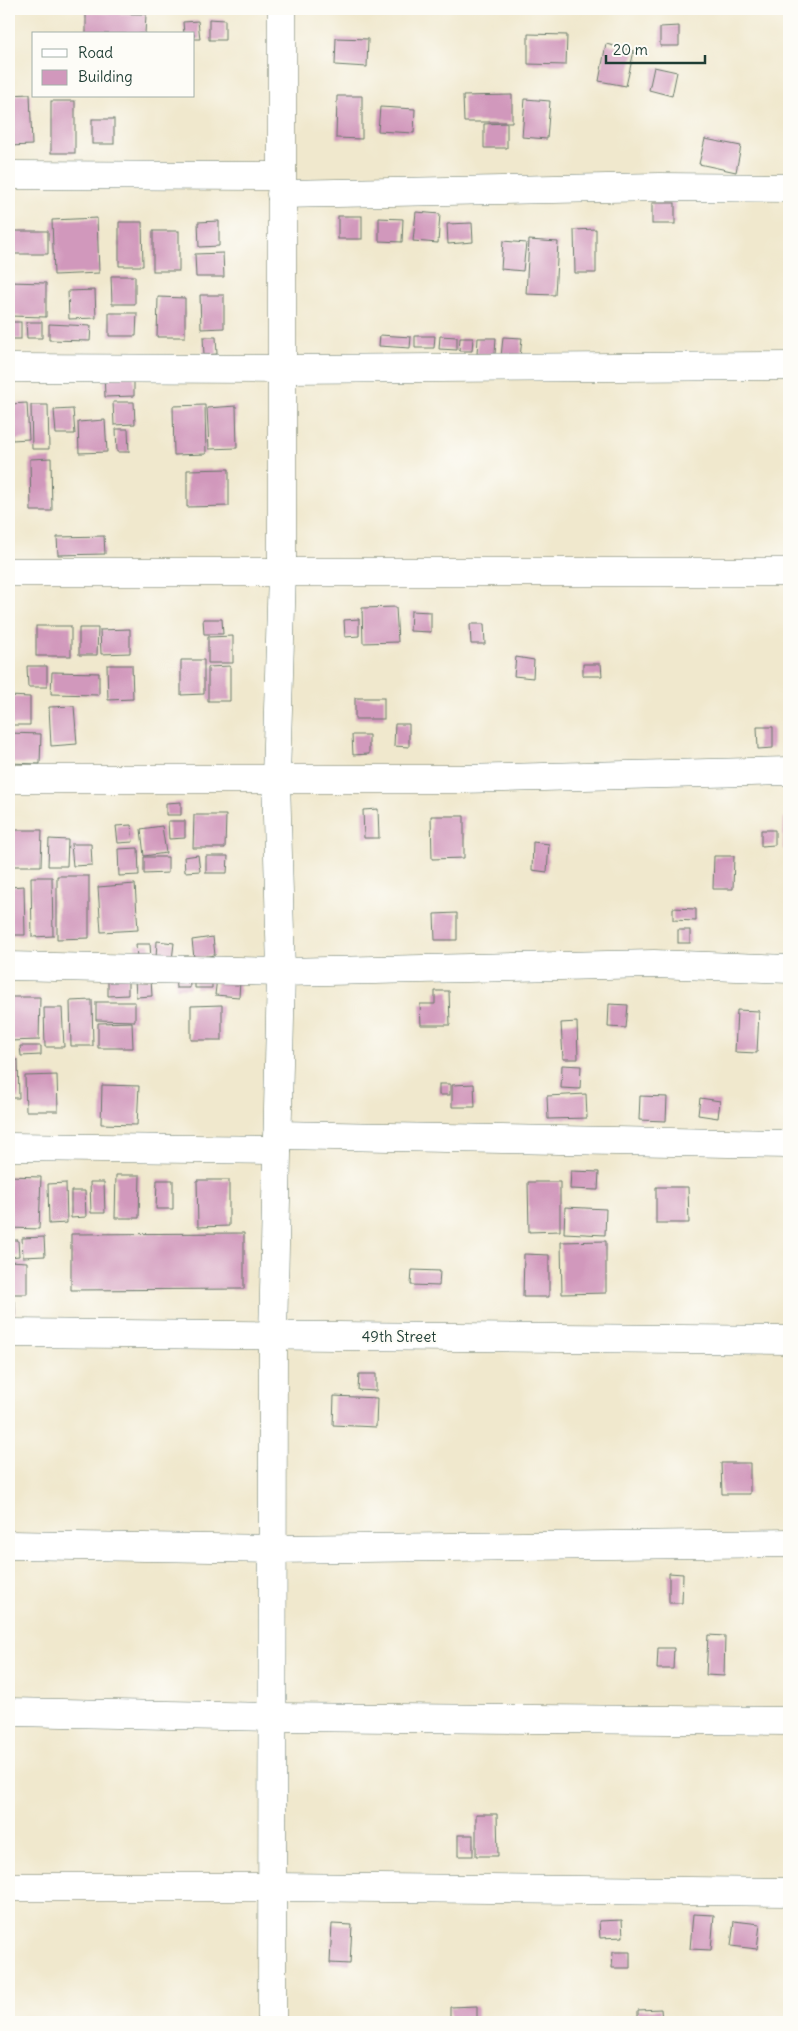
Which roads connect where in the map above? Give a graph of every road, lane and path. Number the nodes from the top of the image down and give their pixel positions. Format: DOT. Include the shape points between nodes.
graph roads {
  1 [pos="282,9"];
  2 [pos="9,175"];
  3 [pos="281,185"];
  4 [pos="789,188"];
  5 [pos="789,366"];
  6 [pos="9,368"];
  7 [pos="283,369"];
  8 [pos="9,572"];
  9 [pos="282,572"];
  10 [pos="789,572"];
  11 [pos="789,771"];
  12 [pos="276,778"];
  13 [pos="9,779"];
  14 [pos="9,966"];
  15 [pos="789,968"];
  16 [pos="281,972"];
  17 [pos="277,1142"];
  18 [pos="789,1144"];
  19 [pos="9,1147"];
  20 [pos="9,1333"];
  21 [pos="273,1336"];
  22 [pos="789,1340"];
  23 [pos="789,1543"];
  24 [pos="9,1545"];
  25 [pos="273,1549"];
  26 [pos="9,1712"];
  27 [pos="273,1717"];
  28 [pos="789,1721"];
  29 [pos="272,1886"];
  30 [pos="9,1887"];
  31 [pos="789,1892"];
  32 [pos="272,2022"];
  1 -- 3 [label="street"];
  2 -- 3 [label="street"];
  3 -- 4 [label="street"];
  3 -- 7 [label="street"];
  5 -- 7 [label="street"];
  6 -- 7 [label="street"];
  7 -- 9 [label="street"];
  8 -- 9 [label="street"];
  9 -- 10 [label="street"];
  9 -- 12 [label="street"];
  11 -- 12 [label="street" via="460,779"];
  12 -- 13 [label="street"];
  12 -- 16 [label="street"];
  14 -- 16 [label="street"];
  15 -- 16 [label="street" via="654,964"];
  16 -- 17 [label="street"];
  17 -- 18 [label="street"];
  17 -- 19 [label="street"];
  17 -- 21 [label="street"];
  20 -- 21 [label="street, 49th Street"];
  21 -- 22 [label="street, 49th Street"];
  21 -- 25 [label="street"];
  23 -- 25 [label="street"];
  24 -- 25 [label="street"];
  25 -- 27 [label="street"];
  26 -- 27 [label="street"];
  27 -- 28 [label="street"];
  27 -- 29 [label="street"];
  29 -- 30 [label="street"];
  29 -- 31 [label="street"];
  29 -- 32 [label="street"];
}
